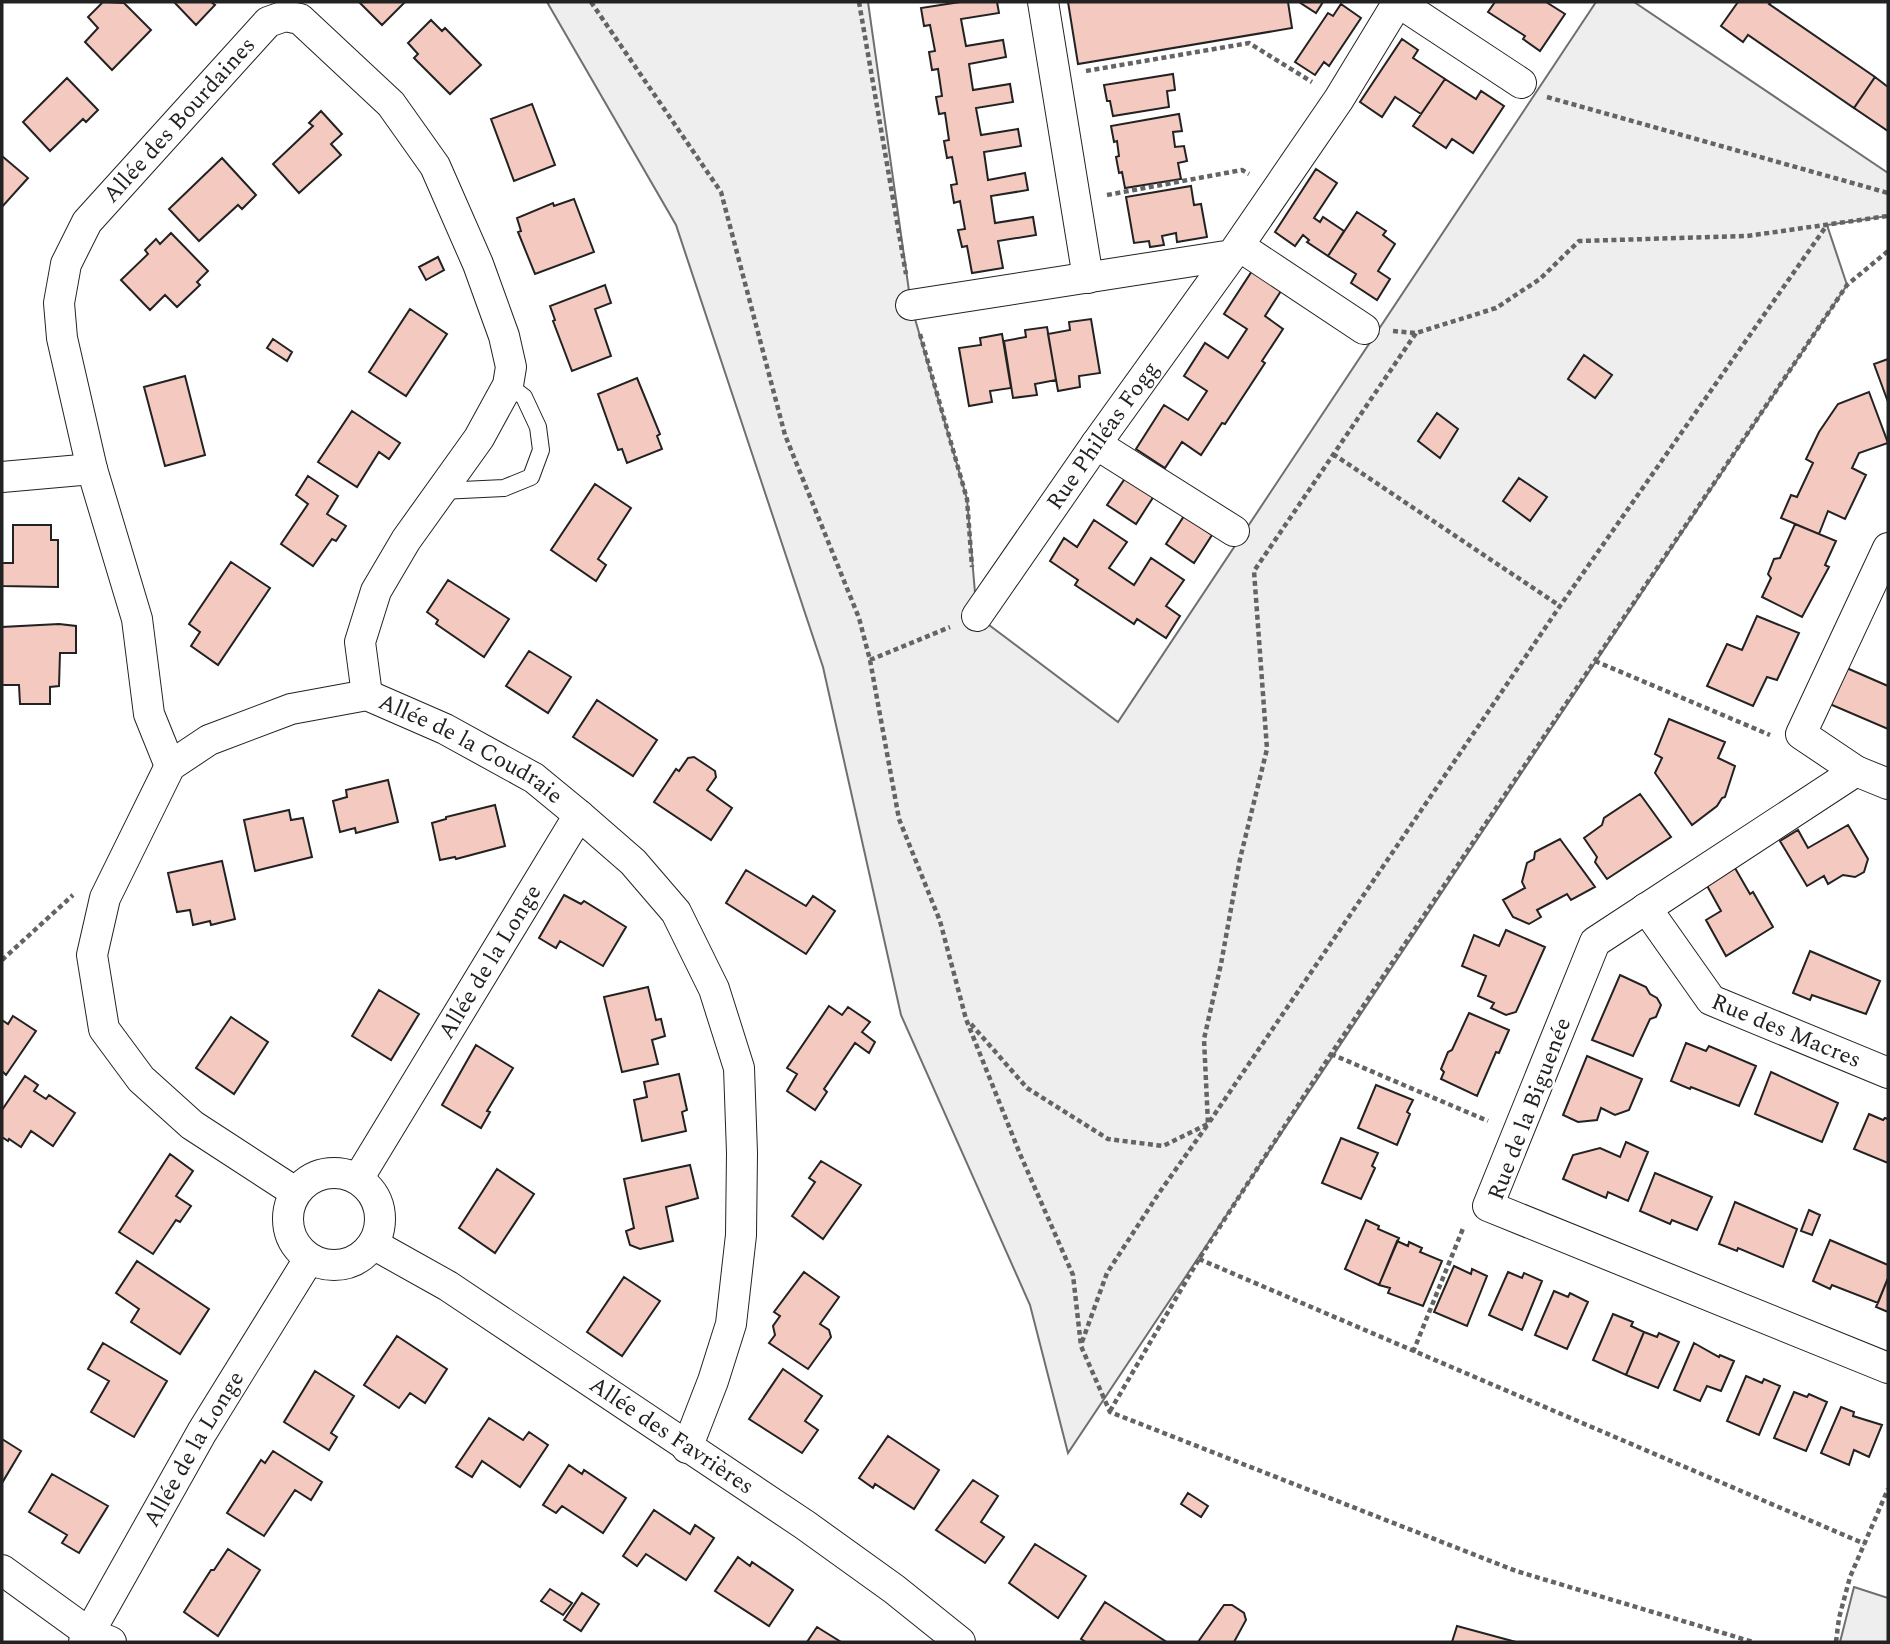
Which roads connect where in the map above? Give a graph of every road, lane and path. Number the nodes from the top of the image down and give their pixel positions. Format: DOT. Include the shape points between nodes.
graph roads {
  1 [pos="591,2"];
  2 [pos="1043,2"];
  3 [pos="1398,2"];
  4 [pos="1054,77"];
  5 [pos="1521,83"];
  6 [pos="1339,99"];
  7 [pos="1275,191"];
  8 [pos="1888,194"];
  9 [pos="1075,200"];
  10 [pos="1888,216"];
  11 [pos="1827,225"];
  12 [pos="1235,250"];
  13 [pos="1888,251"];
  14 [pos="1088,278"];
  15 [pos="911,305"];
  16 [pos="1364,329"];
  17 [pos="1416,333"];
  18 [pos="508,385"];
  19 [pos="1096,444"];
  20 [pos="1334,454"];
  21 [pos="92,470"];
  22 [pos="2,477"];
  23 [pos="441,491"];
  24 [pos="1234,531"];
  25 [pos="1888,548"];
  26 [pos="1560,606"];
  27 [pos="976,616"];
  28 [pos="870,660"];
  29 [pos="1595,661"];
  30 [pos="367,695"];
  31 [pos="1801,734"];
  32 [pos="170,766"];
  33 [pos="1856,771"];
  34 [pos="1888,784"];
  35 [pos="579,816"];
  36 [pos="81,887"];
  37 [pos="1646,908"];
  38 [pos="2,960"];
  39 [pos="966,1019"];
  40 [pos="1331,1054"];
  41 [pos="1888,1073"];
  42 [pos="1208,1124"];
  43 [pos="1518,1133"];
  44 [pos="358,1179"];
  45 [pos="295,1192"];
  46 [pos="1488,1206"];
  47 [pos="373,1244"];
  48 [pos="309,1259"];
  49 [pos="1199,1259"];
  50 [pos="1081,1346"];
  51 [pos="1413,1352"];
  52 [pos="1888,1368"];
  53 [pos="1110,1412"];
  54 [pos="687,1448"];
  55 [pos="1888,1489"];
  56 [pos="1865,1544"];
  57 [pos="2,1570"];
  58 [pos="94,1639"];
  59 [pos="960,1642"];
  60 [pos="1754,1642"];
  61 [pos="1836,1642"];
  1 -- 28 [label="path" via="721,192 785,435 859,618"];
  2 -- 4 [label="street"];
  3 -- 5 [label="street"];
  3 -- 6 [label="street, Rue Philéas Fogg"];
  4 -- 6 [label="path" via="1249,43"];
  4 -- 9 [label="street"];
  5 -- 8 [label="path" via="1542,96"];
  6 -- 7 [label="street, Rue Philéas Fogg"];
  7 -- 9 [label="path" via="1242,170"];
  7 -- 12 [label="street, Rue Philéas Fogg"];
  9 -- 14 [label="street"];
  10 -- 11 [label="path"];
  11 -- 17 [label="path" via="1747,236 1579,241 1540,279 1496,308"];
  11 -- 26 [label="path"];
  12 -- 14 [label="street"];
  12 -- 16 [label="street"];
  12 -- 19 [label="street, Rue Philéas Fogg"];
  13 -- 29 [label="path" via="1847,285"];
  14 -- 15 [label="street"];
  16 -- 17 [label="path"];
  17 -- 20 [label="path"];
  18 -- 21 [label="street, Allée des Bourdaines" via="504,337 435,166 391,104 300,19 285,16 268,22 87,222 66,264 59,303 62,338"];
  18 -- 23 [label="street" via="479,438"];
  18 -- 23 [label="lane" via="524,397 538,428 541,450 531,477 504,488"];
  19 -- 24 [label="street"];
  19 -- 27 [label="street, Rue Philéas Fogg"];
  20 -- 26 [label="path"];
  20 -- 42 [label="path" via="1254,571 1267,749 1204,1039"];
  21 -- 22 [label="street"];
  21 -- 32 [label="street, Allée des Bourdaines" via="137,620 149,714"];
  23 -- 30 [label="street" via="376,591 360,642"];
  25 -- 31 [label="street"];
  26 -- 42 [label="path"];
  27 -- 28 [label="path"];
  28 -- 39 [label="path" via="899,818 940,921"];
  29 -- 31 [label="path" via="1776,738"];
  29 -- 40 [label="path"];
  30 -- 32 [label="street, Allée de la Coudraie" via="291,709 209,740"];
  30 -- 35 [label="street, Allée de la Coudraie" via="446,729 534,778"];
  31 -- 33 [label="street"];
  32 -- 45 [label="street" via="105,898 92,956 104,1029 141,1079 192,1125"];
  33 -- 34 [label="street"];
  33 -- 37 [label="street, Rue de la Biguenée"];
  35 -- 44 [label="street, Allée de la Longe"];
  35 -- 54 [label="street, Allée de la Coudraie" via="633,862 676,912 714,989 739,1068 741,1235 731,1324"];
  36 -- 38 [label="path"];
  37 -- 41 [label="street, Rue des Macres" via="1711,1000"];
  37 -- 43 [label="street, Rue de la Biguenée" via="1595,942"];
  39 -- 42 [label="path" via="1027,1088 1108,1139 1163,1146"];
  39 -- 50 [label="path" via="1073,1275"];
  40 -- 43 [label="path"];
  40 -- 49 [label="path"];
  42 -- 50 [label="path" via="1107,1273"];
  43 -- 46 [label="street, Rue de la Biguenée"];
  44 -- 45 [label="street" via="345,1174 317,1175"];
  44 -- 47 [label="street" via="377,1201 379,1230"];
  45 -- 48 [label="street" via="287,1221 290,1236"];
  46 -- 51 [label="path" via="1470,1211"];
  46 -- 52 [label="street, Rue de la Biguenée"];
  47 -- 48 [label="street" via="364,1255 337,1266"];
  47 -- 54 [label="street, Allée des Favrières" via="448,1286"];
  48 -- 58 [label="street, Allée de la Longe" via="202,1432"];
  49 -- 51 [label="path"];
  49 -- 53 [label="path"];
  50 -- 53 [label="path"];
  51 -- 56 [label="path"];
  53 -- 60 [label="path" via="1516,1571"];
  54 -- 59 [label="street, Allée des Favrières" via="805,1525"];
  55 -- 56 [label="path"];
  56 -- 61 [label="path" via="1850,1577"];
  57 -- 58 [label="street"];
}
